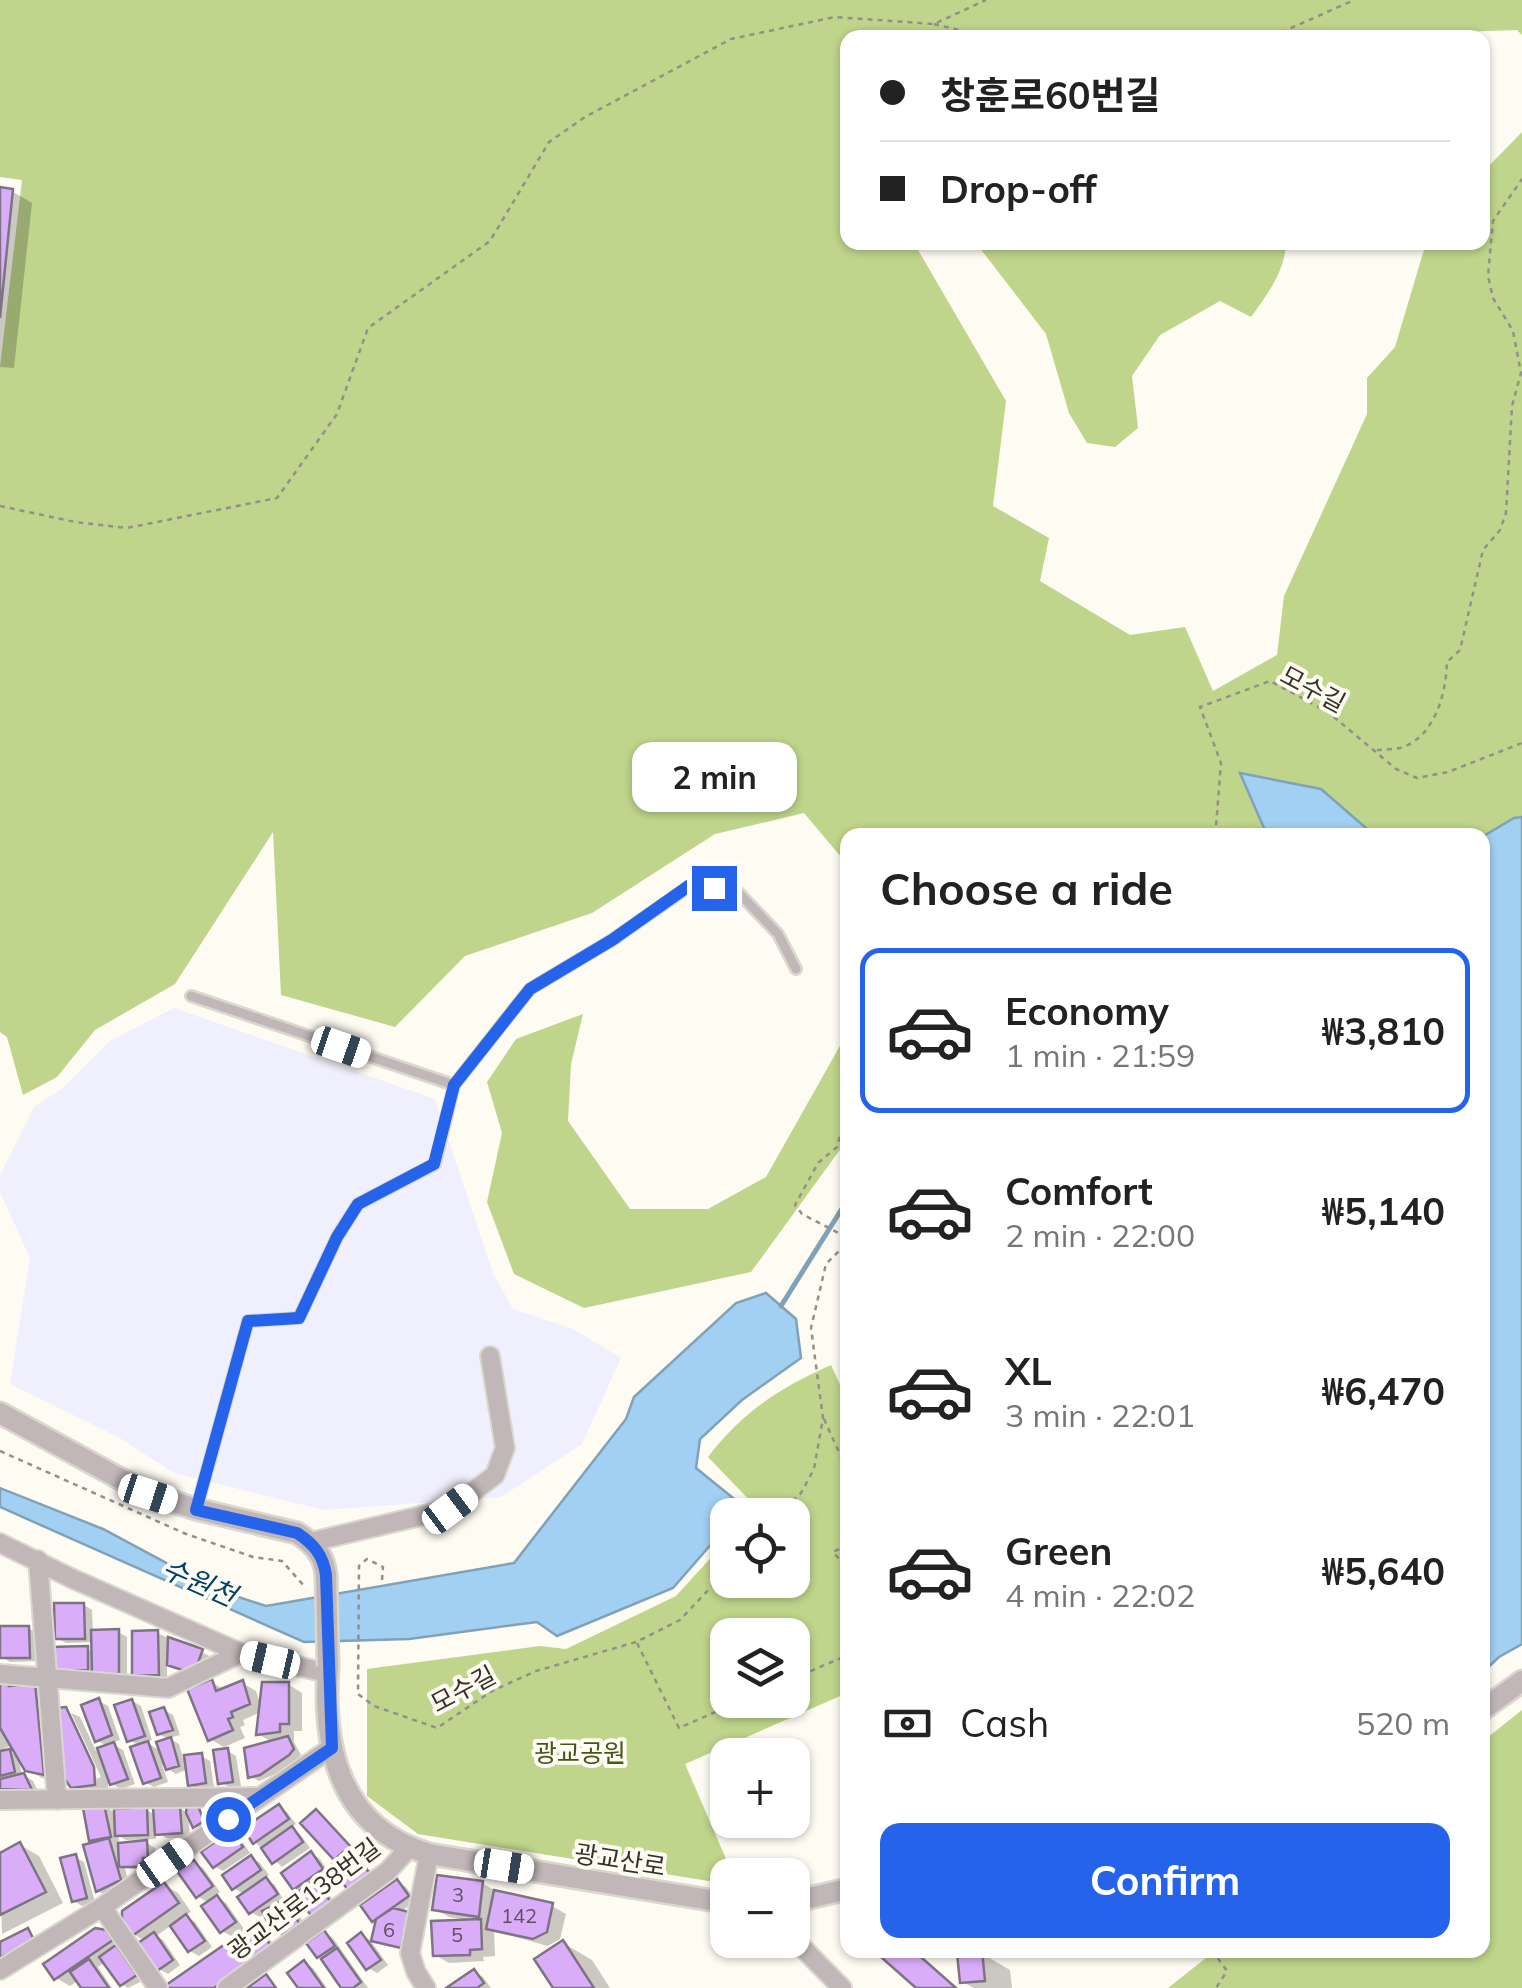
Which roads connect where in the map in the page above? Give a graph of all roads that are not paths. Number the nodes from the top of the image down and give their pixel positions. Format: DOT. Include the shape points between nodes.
graph roads {
  1 [pos="796,969"];
  2 [pos="191,996"];
  3 [pos="454,1085"];
  4 [pos="490,1356"];
  5 [pos="0,1412"];
  6 [pos="196,1510"];
  7 [pos="311,1542"];
  8 [pos="0,1543"];
  9 [pos="38,1560"];
  10 [pos="241,1653"];
  11 [pos="327,1670"];
  12 [pos="0,1674"];
  13 [pos="45,1678"];
  14 [pos="1522,1681"];
  15 [pos="1490,1704"];
  16 [pos="332,1748"];
  17 [pos="259,1797"];
  18 [pos="0,1800"];
  19 [pos="57,1800"];
  20 [pos="419,1851"];
  21 [pos="840,1891"];
  22 [pos="810,1898"];
  23 [pos="710,1900"];
  24 [pos="102,1907"];
  25 [pos="810,1955"];
  26 [pos="0,1970"];
  27 [pos="158,1988"];
  28 [pos="227,1988"];
  29 [pos="426,1988"];
  30 [pos="842,1988"];
  1 -- 3 [label="lane" via="778,934 738,892 690,885 530,989"];
  2 -- 3 [label="lane"];
  3 -- 6 [label="lane" via="434,1164 358,1204 299,1318 248,1321"];
  4 -- 7 [label="street" via="505,1448 495,1475 450,1509"];
  5 -- 6 [label="street" via="148,1494"];
  6 -- 7 [label="street"];
  7 -- 11 [label="street, 광교산로, bridge" via="325,1564"];
  8 -- 9 [label="street"];
  9 -- 10 [label="street"];
  9 -- 13 [label="street"];
  10 -- 11 [label="street"];
  10 -- 13 [label="street" via="168,1688"];
  11 -- 16 [label="street, 광교산로"];
  12 -- 13 [label="street"];
  13 -- 19 [label="street"];
  14 -- 15 [label="street"];
  16 -- 17 [label="street"];
  16 -- 20 [label="street, 광교산로" via="364,1818"];
  17 -- 19 [label="street"];
  17 -- 24 [label="street"];
  18 -- 19 [label="street"];
  20 -- 23 [label="street, 광교산로"];
  20 -- 28 [label="street, 광교산로138번길"];
  20 -- 29 [label="street" via="410,1953"];
  21 -- 22 [label="street"];
  24 -- 26 [label="street"];
  24 -- 27 [label="street"];
  25 -- 30 [label="street"];
}
